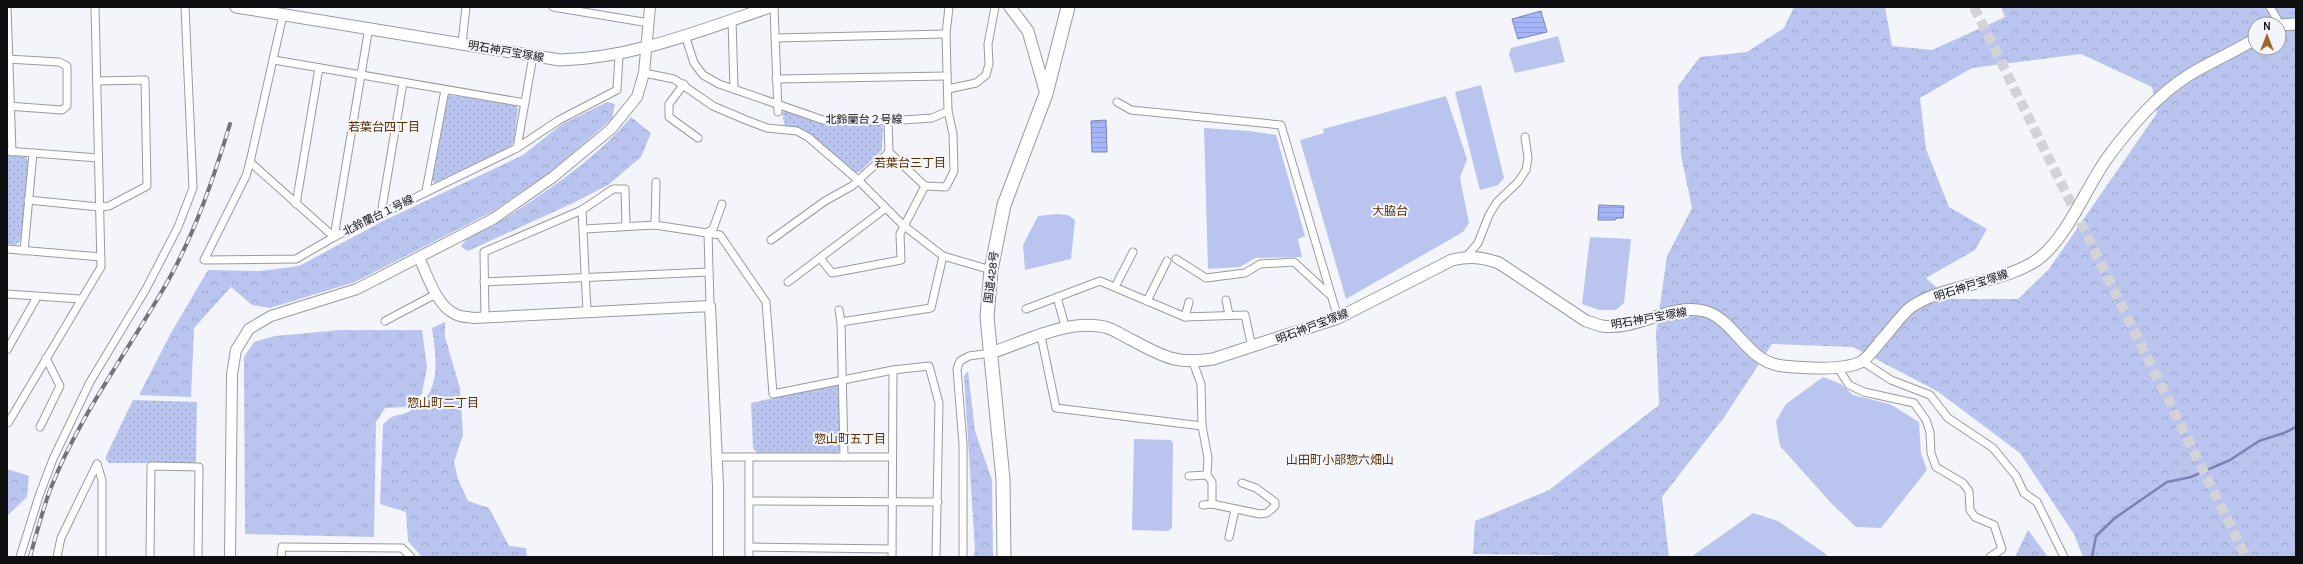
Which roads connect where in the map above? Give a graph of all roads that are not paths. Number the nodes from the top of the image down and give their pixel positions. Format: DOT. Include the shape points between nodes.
graph roads {
  1 [pos="7,7"];
  2 [pos="95,7"];
  3 [pos="185,7"];
  4 [pos="236,7"];
  5 [pos="466,7"];
  6 [pos="553,7"];
  7 [pos="650,7"];
  8 [pos="770,7"];
  9 [pos="774,7"];
  10 [pos="949,7"];
  11 [pos="995,7"];
  12 [pos="1010,7"];
  13 [pos="1068,7"];
  14 [pos="2270,7"];
  15 [pos="284,11"];
  16 [pos="2275,16"];
  17 [pos="732,20"];
  18 [pos="649,23"];
  19 [pos="369,27"];
  20 [pos="946,34"];
  21 [pos="685,35"];
  22 [pos="775,38"];
  23 [pos="462,43"];
  24 [pos="2247,43"];
  25 [pos="647,48"];
  26 [pos="619,54"];
  27 [pos="533,56"];
  28 [pos="8,59"];
  29 [pos="274,60"];
  30 [pos="319,68"];
  31 [pos="644,73"];
  32 [pos="361,75"];
  33 [pos="947,76"];
  34 [pos="776,80"];
  35 [pos="96,81"];
  36 [pos="403,83"];
  37 [pos="684,84"];
  38 [pos="445,90"];
  39 [pos="734,90"];
  40 [pos="948,90"];
  41 [pos="1046,94"];
  42 [pos="1117,102"];
  43 [pos="525,103"];
  44 [pos="777,105"];
  45 [pos="9,106"];
  46 [pos="948,111"];
  47 [pos="778,112"];
  48 [pos="778,121"];
  49 [pos="888,121"];
  50 [pos="779,130"];
  51 [pos="1525,137"];
  52 [pos="698,138"];
  53 [pos="517,148"];
  54 [pos="9,152"];
  55 [pos="889,152"];
  56 [pos="33,153"];
  57 [pos="98,158"];
  58 [pos="250,162"];
  59 [pos="858,180"];
  60 [pos="656,182"];
  61 [pos="925,186"];
  62 [pos="426,191"];
  63 [pos="28,200"];
  64 [pos="296,204"];
  65 [pos="722,204"];
  66 [pos="99,207"];
  67 [pos="886,208"];
  68 [pos="582,210"];
  69 [pos="381,214"];
  70 [pos="656,225"];
  71 [pos="903,225"];
  72 [pos="626,226"];
  73 [pos="584,229"];
  74 [pos="708,232"];
  75 [pos="334,237"];
  76 [pos="771,240"];
  77 [pos="7,249"];
  78 [pos="24,251"];
  79 [pos="1132,252"];
  80 [pos="944,256"];
  81 [pos="101,257"];
  82 [pos="1466,257"];
  83 [pos="420,258"];
  84 [pos="820,258"];
  85 [pos="1176,259"];
  86 [pos="1166,261"];
  87 [pos="991,270"];
  88 [pos="709,272"];
  89 [pos="585,278"];
  90 [pos="484,282"];
  91 [pos="788,282"];
  92 [pos="1115,287"];
  93 [pos="7,294"];
  94 [pos="436,294"];
  95 [pos="1331,295"];
  96 [pos="37,297"];
  97 [pos="1057,297"];
  98 [pos="80,300"];
  99 [pos="1226,300"];
  100 [pos="1147,301"];
  101 [pos="1189,302"];
  102 [pos="710,306"];
  103 [pos="1026,309"];
  104 [pos="839,310"];
  105 [pos="587,312"];
  106 [pos="1229,315"];
  107 [pos="485,317"];
  108 [pos="1185,317"];
  109 [pos="1338,318"];
  110 [pos="385,321"];
  111 [pos="841,322"];
  112 [pos="1065,326"];
  113 [pos="1041,336"];
  114 [pos="1252,348"];
  115 [pos="7,350"];
  116 [pos="991,353"];
  117 [pos="46,358"];
  118 [pos="1862,361"];
  119 [pos="1193,362"];
  120 [pos="1838,368"];
  121 [pos="893,370"];
  122 [pos="843,380"];
  123 [pos="8,423"];
  124 [pos="1202,426"];
  125 [pos="40,427"];
  126 [pos="717,457"];
  127 [pos="749,457"];
  128 [pos="844,457"];
  129 [pos="892,457"];
  130 [pos="1207,475"];
  131 [pos="1189,476"];
  132 [pos="1242,483"];
  133 [pos="749,501"];
  134 [pos="892,502"];
  135 [pos="938,502"];
  136 [pos="1212,504"];
  137 [pos="1203,505"];
  138 [pos="1235,510"];
  139 [pos="1229,537"];
  140 [pos="749,547"];
  141 [pos="892,549"];
  142 [pos="20,557"];
  143 [pos="57,557"];
  144 [pos="102,557"];
  145 [pos="150,557"];
  146 [pos="198,557"];
  147 [pos="230,557"];
  148 [pos="282,557"];
  149 [pos="411,557"];
  150 [pos="718,557"];
  151 [pos="750,557"];
  152 [pos="892,557"];
  153 [pos="936,557"];
  154 [pos="962,557"];
  155 [pos="1004,557"];
  156 [pos="1990,557"];
  157 [pos="2064,557"];
  1 -- 28 [label="street"];
  2 -- 35 [label="street"];
  3 -- 142 [label="street" via="193,188 178,227 146,289 90,382 53,459"];
  4 -- 15 [label="main road, 明石神戸宝塚線"];
  5 -- 23 [label="street"];
  6 -- 18 [label="street"];
  7 -- 18 [label="street"];
  8 -- 17 [label="main road, 明石神戸宝塚線"];
  9 -- 22 [label="street"];
  10 -- 20 [label="street"];
  11 -- 40 [label="street" via="988,44 989,64 986,76 976,83"];
  12 -- 41 [label="main road" via="1028,31"];
  13 -- 41 [label="highway, 国道428号"];
  14 -- 16 [label="street"];
  15 -- 19 [label="main road, 明石神戸宝塚線"];
  15 -- 29 [label="street"];
  17 -- 21 [label="main road, 明石神戸宝塚線"];
  17 -- 39 [label="street"];
  18 -- 25 [label="street"];
  19 -- 23 [label="main road, 明石神戸宝塚線"];
  19 -- 32 [label="street"];
  20 -- 22 [label="street"];
  20 -- 33 [label="street"];
  21 -- 25 [label="main road, 明石神戸宝塚線"];
  21 -- 39 [label="street, 北鈴蘭台２号線" via="694,63 703,75"];
  22 -- 34 [label="street"];
  23 -- 27 [label="main road, 明石神戸宝塚線"];
  24 -- 118 [label="main road, 明石神戸宝塚線" via="2189,75 2158,98 2107,158 2058,238 2042,256 2024,267 1928,299 1910,308"];
  25 -- 26 [label="main road, 明石神戸宝塚線"];
  25 -- 31 [label="street"];
  26 -- 27 [label="main road, 明石神戸宝塚線" via="592,59 560,60"];
  26 -- 53 [label="street, 北鈴蘭台１号線" via="617,90 560,120"];
  27 -- 43 [label="street"];
  28 -- 45 [label="street"];
  28 -- 45 [label="street" via="59,62 67,66 67,106 62,110"];
  29 -- 30 [label="street"];
  29 -- 58 [label="street"];
  30 -- 32 [label="street"];
  30 -- 64 [label="street"];
  31 -- 37 [label="street" via="661,75"];
  31 -- 83 [label="street" via="637,97 612,129 553,178 493,219"];
  32 -- 36 [label="street"];
  32 -- 75 [label="street"];
  33 -- 34 [label="street"];
  33 -- 40 [label="street"];
  34 -- 44 [label="street"];
  35 -- 57 [label="street"];
  35 -- 66 [label="street" via="145,80 147,186 109,206"];
  36 -- 38 [label="street"];
  36 -- 69 [label="street"];
  37 -- 50 [label="street" via="713,106 767,128"];
  37 -- 52 [label="street" via="669,104 669,117"];
  38 -- 43 [label="street"];
  38 -- 62 [label="street"];
  39 -- 44 [label="street, 北鈴蘭台２号線"];
  40 -- 46 [label="street"];
  41 -- 87 [label="highway, 国道428号" via="1004,205"];
  42 -- 95 [label="street" via="1131,110 1281,125"];
  43 -- 53 [label="street"];
  44 -- 47 [label="street"];
  44 -- 49 [label="street, 北鈴蘭台２号線" via="823,120"];
  45 -- 54 [label="street"];
  46 -- 49 [label="street, 北鈴蘭台２号線" via="932,118"];
  46 -- 61 [label="street" via="953,134 954,172 946,187"];
  48 -- 50 [label="street"];
  49 -- 55 [label="street"];
  50 -- 59 [label="street" via="797,131 808,137"];
  51 -- 82 [label="street" via="1528,158 1526,170 1518,182 1497,202 1478,243"];
  53 -- 62 [label="street, 北鈴蘭台１号線"];
  54 -- 56 [label="street"];
  55 -- 59 [label="street"];
  55 -- 61 [label="street"];
  56 -- 57 [label="street"];
  56 -- 63 [label="street"];
  57 -- 66 [label="street"];
  58 -- 64 [label="street, 北鈴蘭台１号線"];
  58 -- 75 [label="street" via="246,176 204,260 296,258"];
  59 -- 67 [label="street"];
  59 -- 76 [label="street"];
  60 -- 70 [label="street"];
  61 -- 71 [label="street"];
  62 -- 69 [label="street, 北鈴蘭台１号線"];
  63 -- 66 [label="street"];
  63 -- 78 [label="street"];
  64 -- 75 [label="street, 北鈴蘭台１号線"];
  65 -- 74 [label="street" via="712,229"];
  66 -- 81 [label="street"];
  67 -- 71 [label="street"];
  67 -- 84 [label="street"];
  68 -- 72 [label="street" via="613,189 625,189"];
  68 -- 73 [label="street"];
  68 -- 90 [label="street" via="484,252"];
  69 -- 75 [label="street, 北鈴蘭台１号線"];
  70 -- 72 [label="street"];
  70 -- 74 [label="street"];
  71 -- 80 [label="street"];
  71 -- 84 [label="street" via="900,234 901,260 832,273"];
  72 -- 73 [label="street"];
  73 -- 89 [label="street"];
  74 -- 88 [label="street"];
  74 -- 122 [label="street" via="720,234 766,302 773,394"];
  77 -- 78 [label="street"];
  78 -- 81 [label="street"];
  79 -- 92 [label="street"];
  80 -- 87 [label="street"];
  80 -- 111 [label="street" via="931,308"];
  81 -- 98 [label="street" via="101,267"];
  82 -- 109 [label="main road, 明石神戸宝塚線" via="1452,260"];
  82 -- 120 [label="main road, 明石神戸宝塚線" via="1484,257 1499,263 1586,320 1603,326 1701,310 1716,315 1752,352 1767,363"];
  83 -- 94 [label="street"];
  83 -- 147 [label="street" via="357,289 272,316 249,329 236,350 232,374"];
  84 -- 91 [label="street"];
  85 -- 95 [label="street" via="1206,278 1245,273 1260,264 1294,262"];
  86 -- 100 [label="street"];
  87 -- 116 [label="highway, 国道428号" via="988,317"];
  88 -- 89 [label="street"];
  88 -- 102 [label="street"];
  89 -- 90 [label="street"];
  89 -- 105 [label="street"];
  90 -- 107 [label="street"];
  92 -- 97 [label="street" via="1100,281"];
  92 -- 100 [label="street"];
  93 -- 96 [label="street"];
  94 -- 107 [label="street" via="455,314"];
  94 -- 110 [label="street"];
  95 -- 109 [label="street"];
  96 -- 98 [label="street"];
  96 -- 115 [label="street"];
  97 -- 103 [label="street"];
  97 -- 112 [label="street"];
  98 -- 117 [label="street"];
  99 -- 106 [label="street"];
  100 -- 108 [label="street"];
  101 -- 108 [label="street"];
  102 -- 105 [label="street"];
  102 -- 126 [label="street"];
  104 -- 111 [label="street"];
  105 -- 107 [label="street"];
  106 -- 108 [label="street"];
  106 -- 114 [label="street" via="1245,315"];
  109 -- 114 [label="main road, 明石神戸宝塚線"];
  111 -- 122 [label="street"];
  112 -- 113 [label="main road, 明石神戸宝塚線"];
  112 -- 119 [label="main road, 明石神戸宝塚線" via="1087,325 1107,328 1173,360"];
  113 -- 116 [label="main road, 明石神戸宝塚線"];
  113 -- 124 [label="street" via="1056,408"];
  114 -- 119 [label="main road, 明石神戸宝塚線"];
  116 -- 154 [label="street" via="969,356 960,361 957,369 963,444"];
  116 -- 155 [label="highway, 国道428号" via="1003,479"];
  117 -- 123 [label="street"];
  117 -- 125 [label="street" via="60,386"];
  118 -- 120 [label="main road, 明石神戸宝塚線"];
  118 -- 157 [label="street" via="1891,380 1930,395 1948,418 1993,448 2016,476 2024,493 2037,502"];
  119 -- 124 [label="street" via="1201,384"];
  120 -- 156 [label="street" via="1849,385 1864,392 1914,403 1926,420 1936,467 1963,483 1969,491 1970,510 1975,517 1994,525 2002,549"];
  121 -- 122 [label="street"];
  121 -- 129 [label="street"];
  121 -- 135 [label="street" via="929,366 939,403"];
  122 -- 128 [label="street"];
  124 -- 130 [label="street" via="1208,458"];
  126 -- 127 [label="street"];
  126 -- 150 [label="street"];
  127 -- 128 [label="street"];
  127 -- 133 [label="street"];
  128 -- 129 [label="street"];
  129 -- 134 [label="street"];
  130 -- 131 [label="street"];
  130 -- 136 [label="street" via="1212,482"];
  132 -- 138 [label="street" via="1256,488 1275,502 1275,506 1267,513 1260,514 1249,510"];
  133 -- 134 [label="street"];
  133 -- 140 [label="street"];
  134 -- 135 [label="street"];
  134 -- 141 [label="street"];
  135 -- 153 [label="street"];
  136 -- 137 [label="street"];
  136 -- 138 [label="street"];
  138 -- 139 [label="street"];
  140 -- 141 [label="street"];
  140 -- 151 [label="street"];
  141 -- 152 [label="street"];
  143 -- 144 [label="street" via="61,538 97,464 102,480"];
  145 -- 146 [label="street" via="151,466 199,466"];
  148 -- 149 [label="street" via="282,547 402,548"];
}
